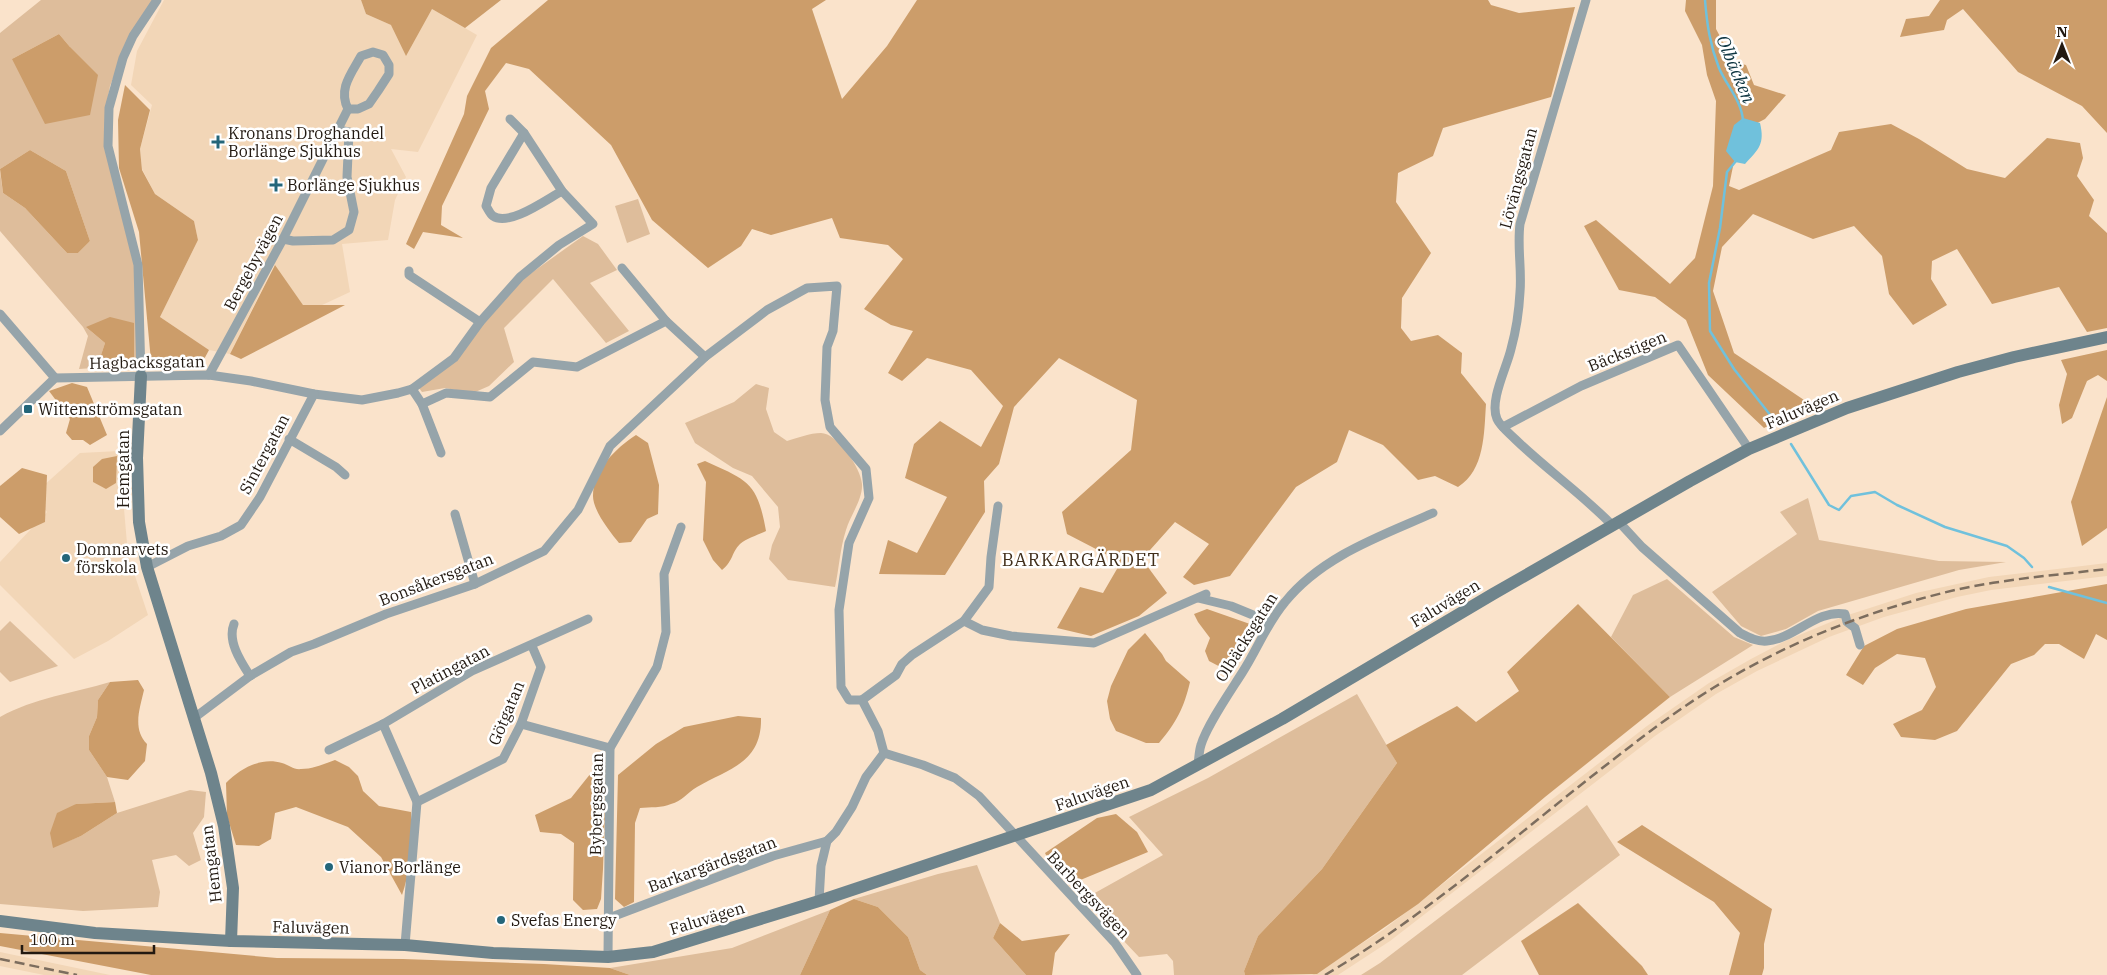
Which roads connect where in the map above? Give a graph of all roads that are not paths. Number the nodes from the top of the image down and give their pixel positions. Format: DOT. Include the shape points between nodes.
graph roads {
  1 [pos="157,0"];
  2 [pos="1586,0"];
  3 [pos="348,109"];
  4 [pos="510,119"];
  5 [pos="338,130"];
  6 [pos="524,133"];
  7 [pos="562,191"];
  8 [pos="283,239"];
  9 [pos="622,268"];
  10 [pos="409,271"];
  11 [pos="0,314"];
  12 [pos="666,321"];
  13 [pos="480,322"];
  14 [pos="2107,337"];
  15 [pos="704,357"];
  16 [pos="209,375"];
  17 [pos="141,376"];
  18 [pos="55,378"];
  19 [pos="412,389"];
  20 [pos="314,394"];
  21 [pos="422,404"];
  22 [pos="1503,427"];
  23 [pos="0,431"];
  24 [pos="289,439"];
  25 [pos="1749,449"];
  26 [pos="440,454"];
  27 [pos="344,475"];
  28 [pos="998,506"];
  29 [pos="1433,512"];
  30 [pos="455,514"];
  31 [pos="1615,523"];
  32 [pos="681,527"];
  33 [pos="147,567"];
  34 [pos="475,584"];
  35 [pos="588,619"];
  36 [pos="964,621"];
  37 [pos="1270,622"];
  38 [pos="234,624"];
  39 [pos="1860,645"];
  40 [pos="532,646"];
  41 [pos="250,676"];
  42 [pos="862,700"];
  43 [pos="194,718"];
  44 [pos="383,724"];
  45 [pos="521,724"];
  46 [pos="610,748"];
  47 [pos="328,750"];
  48 [pos="884,753"];
  49 [pos="1198,764"];
  50 [pos="417,802"];
  51 [pos="1015,836"];
  52 [pos="827,840"];
  53 [pos="819,901"];
  54 [pos="609,918"];
  55 [pos="0,921"];
  56 [pos="232,941"];
  57 [pos="405,946"];
  58 [pos="608,956"];
  59 [pos="1137,975"];
  1 -- 17 [label="street, Hemgatan" via="123,58 109,108 108,146 138,264"];
  2 -- 22 [label="street, Lövängsgatan" via="1520,224 1517,317 1495,408"];
  3 -- 3 [label="street" via="369,104 389,74 389,64 383,55 373,52 361,56 343,90"];
  3 -- 5 [label="street, Bergebyvägen"];
  4 -- 6 [label="street"];
  5 -- 8 [label="street, Bergebyvägen"];
  5 -- 8 [label="street" via="349,132 347,177 354,212 349,230 333,240 293,242"];
  6 -- 7 [label="street"];
  6 -- 7 [label="street" via="491,188 486,206 493,216 505,219 520,215"];
  7 -- 13 [label="street" via="593,224 559,245 520,278"];
  8 -- 16 [label="street, Bergebyvägen"];
  9 -- 12 [label="street"];
  10 -- 13 [label="street" via="409,275"];
  11 -- 18 [label="street"];
  12 -- 15 [label="street"];
  12 -- 21 [label="street" via="577,367 533,362 490,398 446,393"];
  13 -- 19 [label="street" via="454,358"];
  14 -- 25 [label="street, Faluvägen" via="1949,375 1847,408"];
  15 -- 34 [label="street, Bonsåkersgatan" via="610,446 578,510 544,551"];
  15 -- 42 [label="street, Bonsåkersgatan" via="767,310 807,288 837,286 833,331 827,347 825,400 830,427 866,469 869,498 849,543 839,610 841,687 849,700"];
  16 -- 17 [label="street, Hagbacksgatan"];
  16 -- 20 [label="street, Hagbacksgatan"];
  17 -- 18 [label="street, Hagbacksgatan"];
  17 -- 33 [label="street, Hemgatan" via="137,458 139,522"];
  18 -- 23 [label="street"];
  19 -- 20 [label="street" via="362,400"];
  19 -- 21 [label="street"];
  20 -- 24 [label="street, Sintergatan"];
  21 -- 26 [label="street"];
  22 -- 25 [label="street, Bäckstigen" via="1581,386 1678,346"];
  22 -- 31 [label="street, Lövängsgatan"];
  24 -- 27 [label="street"];
  24 -- 33 [label="street, Sintergatan" via="260,497 241,524 221,536 188,546"];
  25 -- 31 [label="street, Faluvägen"];
  28 -- 36 [label="street" via="989,587"];
  29 -- 37 [label="street, Olbäcksgatan" via="1343,554 1312,574 1285,601"];
  30 -- 34 [label="street"];
  31 -- 39 [label="street, Lövängsgatan" via="1740,633 1754,640 1767,641 1783,636 1828,614 1838,613 1845,614 1847,622 1855,628"];
  31 -- 49 [label="street, Faluvägen" via="1282,719"];
  32 -- 46 [label="street, Bybergsgatan" via="664,574 666,632 658,667"];
  33 -- 43 [label="street, Hemgatan"];
  34 -- 41 [label="street, Bonsåkersgatan" via="386,614 291,652"];
  35 -- 40 [label="street, Platingatan"];
  36 -- 37 [label="street" via="982,630 1011,636 1094,643 1202,596"];
  36 -- 42 [label="street" via="912,655 896,675"];
  37 -- 49 [label="street, Olbäcksgatan" via="1201,745"];
  38 -- 41 [label="street" via="231,630 234,646"];
  40 -- 44 [label="street, Platingatan" via="472,671"];
  40 -- 45 [label="street, Götgatan" via="541,667"];
  41 -- 43 [label="street, Bonsåkersgatan"];
  42 -- 48 [label="street" via="878,731"];
  43 -- 56 [label="street, Hemgatan" via="224,826 233,888"];
  44 -- 47 [label="street, Platingatan"];
  44 -- 50 [label="street"];
  45 -- 46 [label="street"];
  45 -- 50 [label="street, Götgatan" via="503,759"];
  46 -- 54 [label="street, Bybergsgatan"];
  48 -- 51 [label="street, Barbergsvägen" via="955,778 979,796"];
  48 -- 52 [label="street" via="866,777 836,832"];
  49 -- 51 [label="street, Faluvägen" via="1151,790"];
  50 -- 57 [label="street"];
  51 -- 53 [label="street, Faluvägen"];
  51 -- 59 [label="street, Barbergsvägen" via="1115,943"];
  52 -- 53 [label="street" via="821,866"];
  52 -- 54 [label="street, Barkargärdsgatan" via="774,856"];
  53 -- 58 [label="street, Faluvägen" via="653,952"];
  54 -- 58 [label="street"];
  55 -- 56 [label="street, Faluvägen" via="95,933"];
  56 -- 57 [label="street, Faluvägen"];
  57 -- 58 [label="street, Faluvägen"];
}
